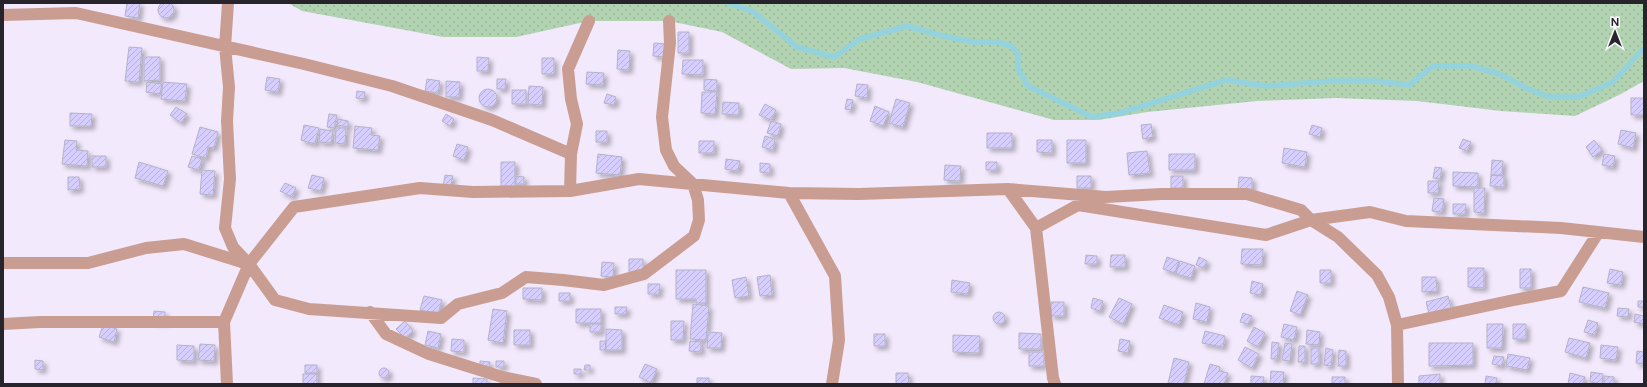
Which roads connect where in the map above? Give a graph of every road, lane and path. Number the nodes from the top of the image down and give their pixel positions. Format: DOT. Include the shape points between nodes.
graph roads {
  1 [pos="67,3"];
  2 [pos="228,3"];
  3 [pos="76,13"];
  4 [pos="3,15"];
  5 [pos="589,21"];
  6 [pos="669,21"];
  7 [pos="225,47"];
  8 [pos="571,154"];
  9 [pos="692,184"];
  10 [pos="1008,189"];
  11 [pos="570,191"];
  12 [pos="789,193"];
  13 [pos="1311,220"];
  14 [pos="1036,228"];
  15 [pos="1598,233"];
  16 [pos="1644,237"];
  17 [pos="3,263"];
  18 [pos="249,264"];
  19 [pos="370,312"];
  20 [pos="224,322"];
  21 [pos="3,324"];
  22 [pos="1397,325"];
  23 [pos="227,384"];
  24 [pos="536,384"];
  25 [pos="832,384"];
  26 [pos="1056,384"];
  27 [pos="1398,384"];
  1 -- 3 [label="street"];
  2 -- 7 [label="street"];
  3 -- 4 [label="street"];
  3 -- 7 [label="street"];
  5 -- 8 [label="street" via="568,69 571,100 577,124"];
  6 -- 9 [label="street" via="670,43 662,117 666,150 674,166"];
  7 -- 8 [label="street" via="392,86 492,120"];
  7 -- 18 [label="street" via="229,87 230,179 225,228 233,247"];
  8 -- 11 [label="street"];
  9 -- 11 [label="street" via="639,179"];
  9 -- 12 [label="street"];
  9 -- 19 [label="street" via="698,200 699,220 694,236 644,274 604,285 526,278 502,293 458,304 441,318"];
  10 -- 12 [label="street" via="859,194"];
  10 -- 13 [label="street" via="1106,197 1247,194 1301,210"];
  10 -- 14 [label="street"];
  11 -- 18 [label="street" via="473,192 420,188 294,207"];
  12 -- 25 [label="street" via="835,276 839,340"];
  13 -- 14 [label="street" via="1266,235 1078,205"];
  13 -- 15 [label="street" via="1370,212 1406,221 1561,228"];
  13 -- 22 [label="street" via="1338,237 1377,274 1389,297"];
  14 -- 26 [label="street" via="1053,378"];
  15 -- 16 [label="street"];
  15 -- 22 [label="street" via="1561,291"];
  17 -- 18 [label="street" via="88,263 146,248 184,244"];
  18 -- 19 [label="street" via="275,300 309,309"];
  18 -- 20 [label="street"];
  19 -- 24 [label="street" via="386,334 429,354 502,377"];
  20 -- 21 [label="street"];
  20 -- 23 [label="street"];
  22 -- 27 [label="street"];
}
